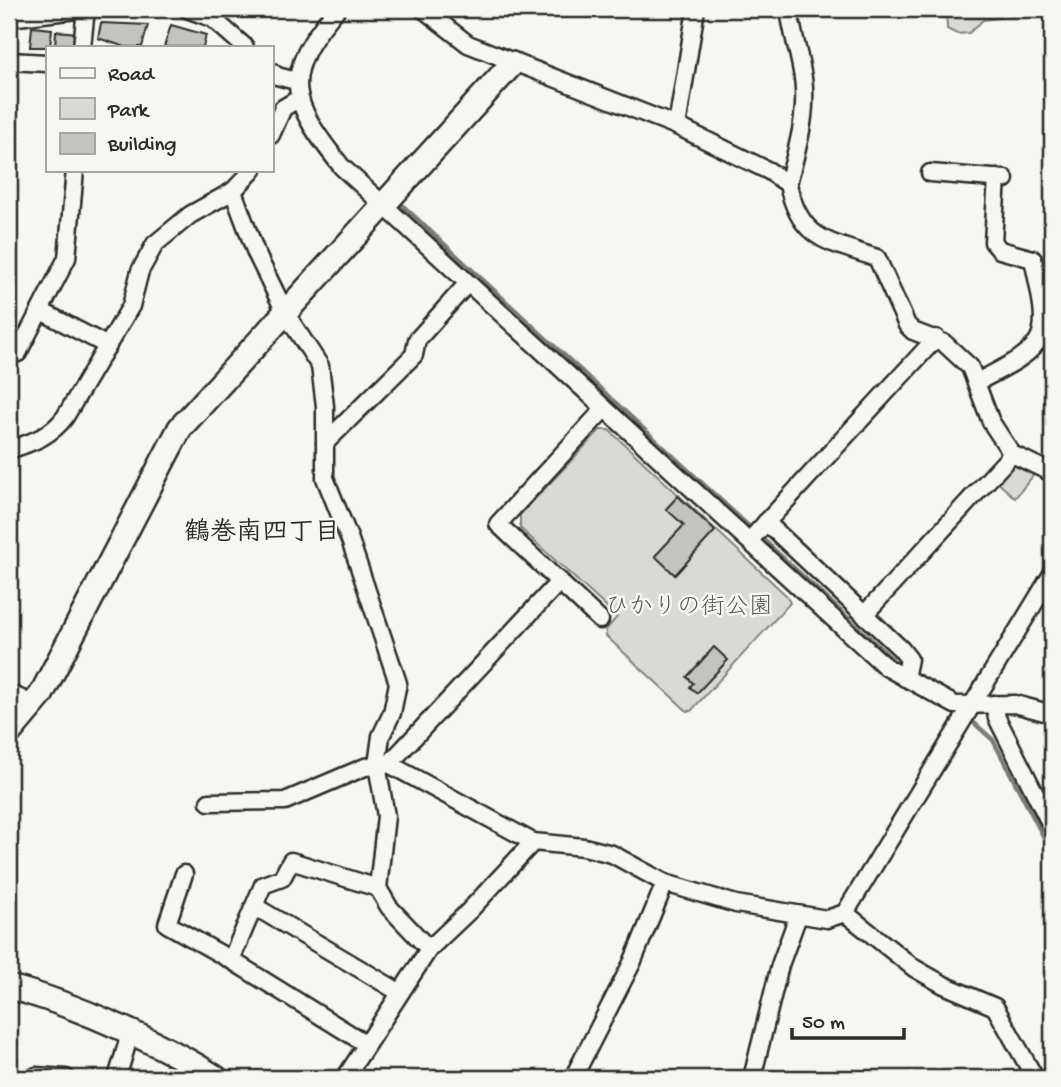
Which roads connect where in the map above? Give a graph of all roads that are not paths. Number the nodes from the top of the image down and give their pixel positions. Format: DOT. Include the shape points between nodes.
graph roads {
  1 [pos="85,9"];
  2 [pos="187,9"];
  3 [pos="337,9"];
  4 [pos="423,9"];
  5 [pos="696,9"];
  6 [pos="789,9"];
  7 [pos="9,18"];
  8 [pos="82,46"];
  9 [pos="244,46"];
  10 [pos="9,61"];
  11 [pos="46,63"];
  12 [pos="512,64"];
  13 [pos="273,73"];
  14 [pos="296,81"];
  15 [pos="298,99"];
  16 [pos="677,126"];
  17 [pos="273,130"];
  18 [pos="75,172"];
  19 [pos="251,172"];
  20 [pos="930,173"];
  21 [pos="788,184"];
  22 [pos="233,191"];
  23 [pos="382,205"];
  24 [pos="467,284"];
  25 [pos="41,311"];
  26 [pos="286,314"];
  27 [pos="936,338"];
  28 [pos="108,346"];
  29 [pos="9,355"];
  30 [pos="976,383"];
  31 [pos="604,409"];
  32 [pos="324,443"];
  33 [pos="9,450"];
  34 [pos="1012,454"];
  35 [pos="1052,473"];
  36 [pos="765,522"];
  37 [pos="750,540"];
  38 [pos="1052,574"];
  39 [pos="560,581"];
  40 [pos="864,615"];
  41 [pos="600,620"];
  42 [pos="905,678"];
  43 [pos="9,693"];
  44 [pos="34,705"];
  45 [pos="994,705"];
  46 [pos="974,706"];
  47 [pos="1052,714"];
  48 [pos="9,733"];
  49 [pos="383,765"];
  50 [pos="209,802"];
  51 [pos="1052,827"];
  52 [pos="533,842"];
  53 [pos="184,874"];
  54 [pos="665,883"];
  55 [pos="378,888"];
  56 [pos="254,906"];
  57 [pos="845,913"];
  58 [pos="798,916"];
  59 [pos="429,949"];
  60 [pos="231,960"];
  61 [pos="9,987"];
  62 [pos="399,992"];
  63 [pos="130,1034"];
  64 [pos="366,1044"];
  65 [pos="206,1075"];
  66 [pos="36,1076"];
  67 [pos="66,1078"];
  68 [pos="117,1078"];
  69 [pos="346,1078"];
  70 [pos="573,1078"];
  71 [pos="752,1078"];
  72 [pos="1035,1078"];
  1 -- 7 [label="street"];
  1 -- 8 [label="street"];
  2 -- 9 [label="street" via="212,18"];
  3 -- 14 [label="street" via="306,52"];
  4 -- 12 [label="street" via="468,44"];
  5 -- 16 [label="street"];
  6 -- 21 [label="street" via="804,124"];
  10 -- 11 [label="street"];
  12 -- 16 [label="street"];
  12 -- 23 [label="street"];
  13 -- 14 [label="street"];
  14 -- 15 [label="street"];
  15 -- 17 [label="street" via="283,108"];
  15 -- 23 [label="street" via="322,142"];
  16 -- 21 [label="street"];
  18 -- 25 [label="street" via="68,258"];
  19 -- 22 [label="street"];
  20 -- 30 [label="street" via="1001,179 993,242 1000,250 1033,259 1041,295 1043,332 1031,351"];
  21 -- 27 [label="street" via="792,203 812,235 877,258 907,325"];
  22 -- 26 [label="street"];
  22 -- 28 [label="street" via="190,215 155,244 140,271 131,306"];
  23 -- 24 [label="street"];
  23 -- 26 [label="street"];
  24 -- 31 [label="street"];
  24 -- 32 [label="street" via="417,340 414,355"];
  25 -- 28 [label="street"];
  25 -- 29 [label="street" via="18,353"];
  26 -- 32 [label="street" via="320,366"];
  26 -- 44 [label="street" via="180,428"];
  27 -- 30 [label="street" via="970,367"];
  27 -- 36 [label="street"];
  28 -- 33 [label="street" via="55,430"];
  30 -- 34 [label="street" via="991,422"];
  31 -- 37 [label="street"];
  31 -- 39 [label="street" via="498,524"];
  32 -- 49 [label="street" via="325,478 398,683 381,736"];
  34 -- 35 [label="street"];
  34 -- 40 [label="street"];
  36 -- 37 [label="street"];
  36 -- 40 [label="street"];
  37 -- 42 [label="street" via="886,667"];
  38 -- 46 [label="street"];
  39 -- 41 [label="street"];
  39 -- 49 [label="street"];
  40 -- 42 [label="street" via="909,659"];
  42 -- 46 [label="street" via="955,705"];
  43 -- 44 [label="street"];
  44 -- 48 [label="street"];
  45 -- 46 [label="street"];
  45 -- 47 [label="street" via="1015,704"];
  45 -- 51 [label="street"];
  46 -- 57 [label="street"];
  49 -- 50 [label="street" via="285,801"];
  49 -- 52 [label="street"];
  49 -- 55 [label="street" via="386,816"];
  52 -- 54 [label="street" via="612,854"];
  52 -- 59 [label="street"];
  53 -- 60 [label="street" via="167,924"];
  54 -- 58 [label="street"];
  54 -- 70 [label="street" via="632,962"];
  55 -- 56 [label="street" via="291,861 282,878 263,885"];
  55 -- 59 [label="street" via="389,907"];
  56 -- 60 [label="street"];
  56 -- 62 [label="street"];
  57 -- 58 [label="street" via="827,919"];
  57 -- 72 [label="street" via="914,968 995,1007"];
  58 -- 71 [label="street" via="780,965"];
  59 -- 62 [label="street"];
  60 -- 64 [label="street"];
  61 -- 63 [label="street" via="48,998"];
  62 -- 64 [label="street"];
  63 -- 65 [label="street"];
  63 -- 68 [label="street"];
  64 -- 69 [label="street"];
  66 -- 67 [label="street"];
}
